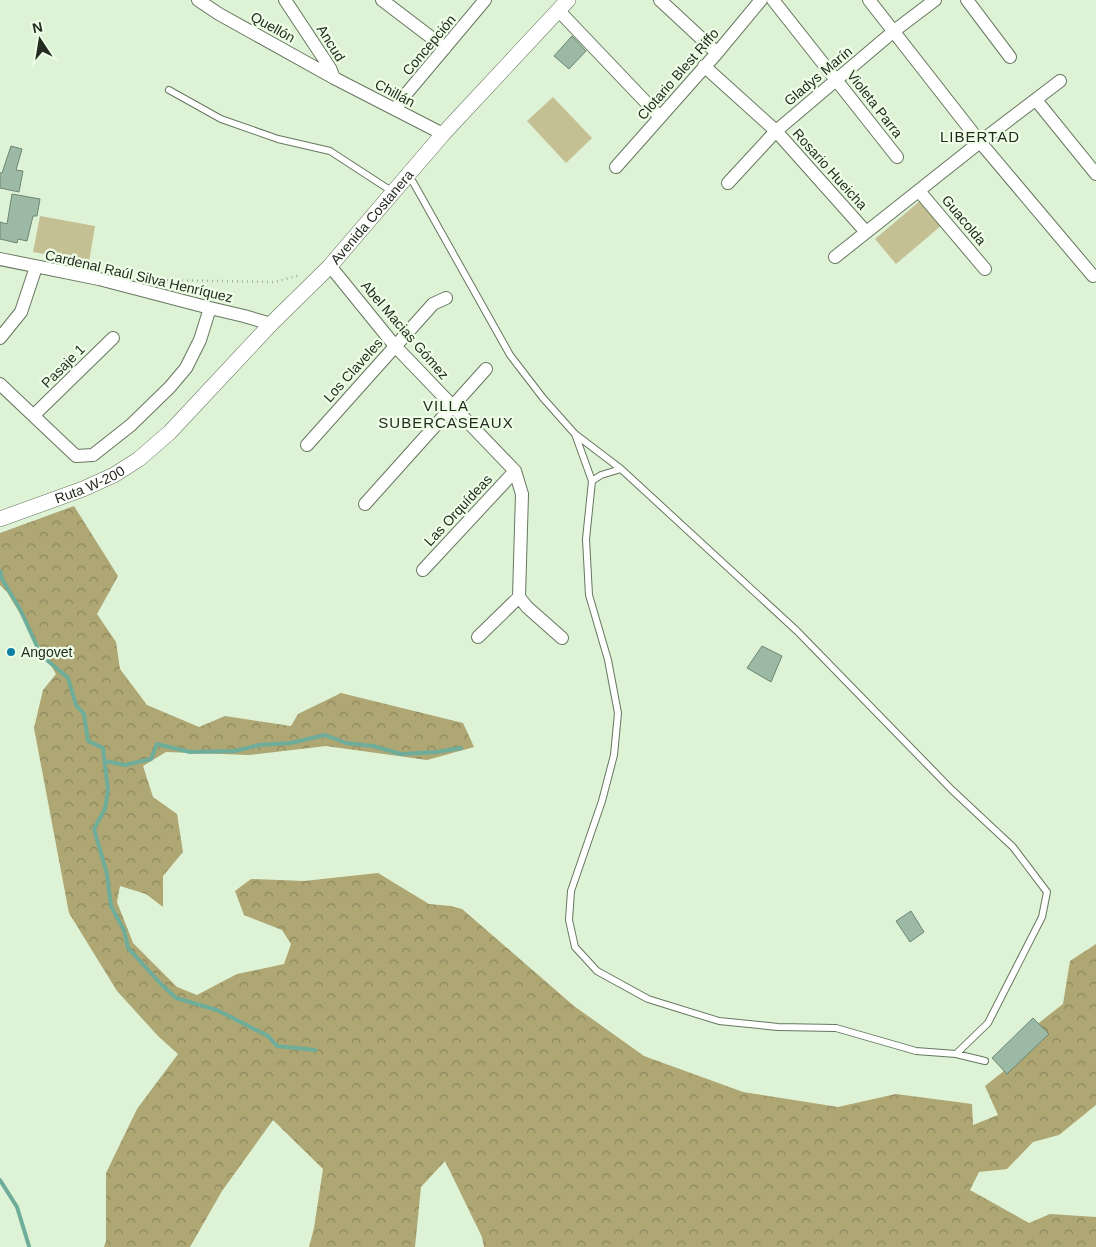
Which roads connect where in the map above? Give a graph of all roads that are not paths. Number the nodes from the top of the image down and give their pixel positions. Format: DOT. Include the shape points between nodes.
graph roads {
  1 [pos="198,0"];
  2 [pos="285,0"];
  3 [pos="382,0"];
  4 [pos="486,0"];
  5 [pos="660,0"];
  6 [pos="761,0"];
  7 [pos="773,0"];
  8 [pos="869,0"];
  9 [pos="935,0"];
  10 [pos="967,0"];
  11 [pos="563,5"];
  12 [pos="894,31"];
  13 [pos="446,48"];
  14 [pos="716,53"];
  15 [pos="1010,57"];
  16 [pos="704,66"];
  17 [pos="334,78"];
  18 [pos="836,79"];
  19 [pos="1060,81"];
  20 [pos="169,90"];
  21 [pos="1036,100"];
  22 [pos="396,110"];
  23 [pos="660,117"];
  24 [pos="776,131"];
  25 [pos="443,134"];
  26 [pos="980,142"];
  27 [pos="897,157"];
  28 [pos="616,167"];
  29 [pos="1096,174"];
  30 [pos="408,177"];
  31 [pos="728,184"];
  32 [pos="919,191"];
  33 [pos="394,192"];
  34 [pos="866,232"];
  35 [pos="835,257"];
  36 [pos="0,259"];
  37 [pos="330,266"];
  38 [pos="36,267"];
  39 [pos="985,270"];
  40 [pos="1093,276"];
  41 [pos="446,298"];
  42 [pos="210,308"];
  43 [pos="271,324"];
  44 [pos="0,338"];
  45 [pos="113,338"];
  46 [pos="395,346"];
  47 [pos="486,369"];
  48 [pos="0,384"];
  49 [pos="452,406"];
  50 [pos="34,415"];
  51 [pos="170,432"];
  52 [pos="575,434"];
  53 [pos="307,445"];
  54 [pos="621,469"];
  55 [pos="515,471"];
  56 [pos="592,481"];
  57 [pos="365,504"];
  58 [pos="0,519"];
  59 [pos="423,570"];
  60 [pos="519,597"];
  61 [pos="478,637"];
  62 [pos="562,638"];
  63 [pos="956,1054"];
  64 [pos="986,1062"];
  1 -- 17 [label="street, Quellón"];
  2 -- 17 [label="street, Ancud"];
  3 -- 13 [label="street"];
  4 -- 13 [label="street, Concepción"];
  5 -- 14 [label="street"];
  6 -- 14 [label="street, Clotario Blest Riffo"];
  7 -- 18 [label="street, Violeta Parra"];
  8 -- 12 [label="street"];
  9 -- 12 [label="street, Gladys Marín"];
  10 -- 15 [label="street"];
  11 -- 23 [label="street"];
  11 -- 25 [label="street, Avenida Costanera"];
  12 -- 18 [label="street, Gladys Marín"];
  12 -- 26 [label="street"];
  13 -- 22 [label="street, Concepción"];
  14 -- 16 [label="street, Clotario Blest Riffo"];
  16 -- 23 [label="street, Clotario Blest Riffo"];
  16 -- 24 [label="street, Rosario Hueicha"];
  17 -- 22 [label="street, Chillán"];
  18 -- 24 [label="street, Gladys Marín"];
  18 -- 27 [label="street, Violeta Parra"];
  19 -- 21 [label="street"];
  20 -- 33 [label="lane" via="221,119 278,139 330,152"];
  21 -- 26 [label="street"];
  21 -- 29 [label="street"];
  22 -- 25 [label="street, Chillán"];
  23 -- 28 [label="street, Clotario Blest Riffo"];
  24 -- 31 [label="street, Gladys Marín"];
  24 -- 34 [label="street, Rosario Hueicha"];
  25 -- 30 [label="street, Avenida Costanera"];
  26 -- 32 [label="street"];
  26 -- 40 [label="street"];
  30 -- 33 [label="street, Avenida Costanera"];
  30 -- 52 [label="lane" via="510,355"];
  32 -- 34 [label="street"];
  32 -- 39 [label="street, Guacolda"];
  33 -- 37 [label="street, Avenida Costanera"];
  34 -- 35 [label="street"];
  36 -- 38 [label="street, Cardenal Raúl Silva Henríquez"];
  37 -- 43 [label="street, Avenida Costanera"];
  37 -- 46 [label="street, Abel Macias Gómez"];
  38 -- 42 [label="street, Cardenal Raúl Silva Henríquez" via="99,279"];
  38 -- 44 [label="street" via="21,312"];
  41 -- 46 [label="street, Los Claveles" via="433,304"];
  42 -- 43 [label="street, Cardenal Raúl Silva Henríquez"];
  42 -- 50 [label="street" via="200,340 186,368 131,425 93,455 76,456"];
  43 -- 51 [label="street, Avenida Costanera"];
  45 -- 50 [label="street, Pasaje 1"];
  46 -- 49 [label="street, Abel Macias Gómez"];
  46 -- 53 [label="street, Los Claveles"];
  47 -- 49 [label="street"];
  48 -- 50 [label="street"];
  49 -- 55 [label="street, Abel Macias Gómez"];
  49 -- 57 [label="street"];
  51 -- 58 [label="street, Ruta W-200" via="139,459 114,475"];
  52 -- 54 [label="lane"];
  52 -- 56 [label="lane"];
  54 -- 56 [label="lane"];
  54 -- 63 [label="lane" via="797,631 952,790 1013,847 1047,892 1042,917 988,1023"];
  55 -- 59 [label="street, Las Orquídeas"];
  55 -- 60 [label="street, Abel Macias Gómez" via="522,494"];
  56 -- 63 [label="lane" via="586,539 589,595 608,660 618,713 614,755 571,891 569,920 575,947 597,971 648,999 719,1021 836,1028 916,1051"];
  60 -- 61 [label="street"];
  60 -- 62 [label="street"];
  63 -- 64 [label="lane"];
}
